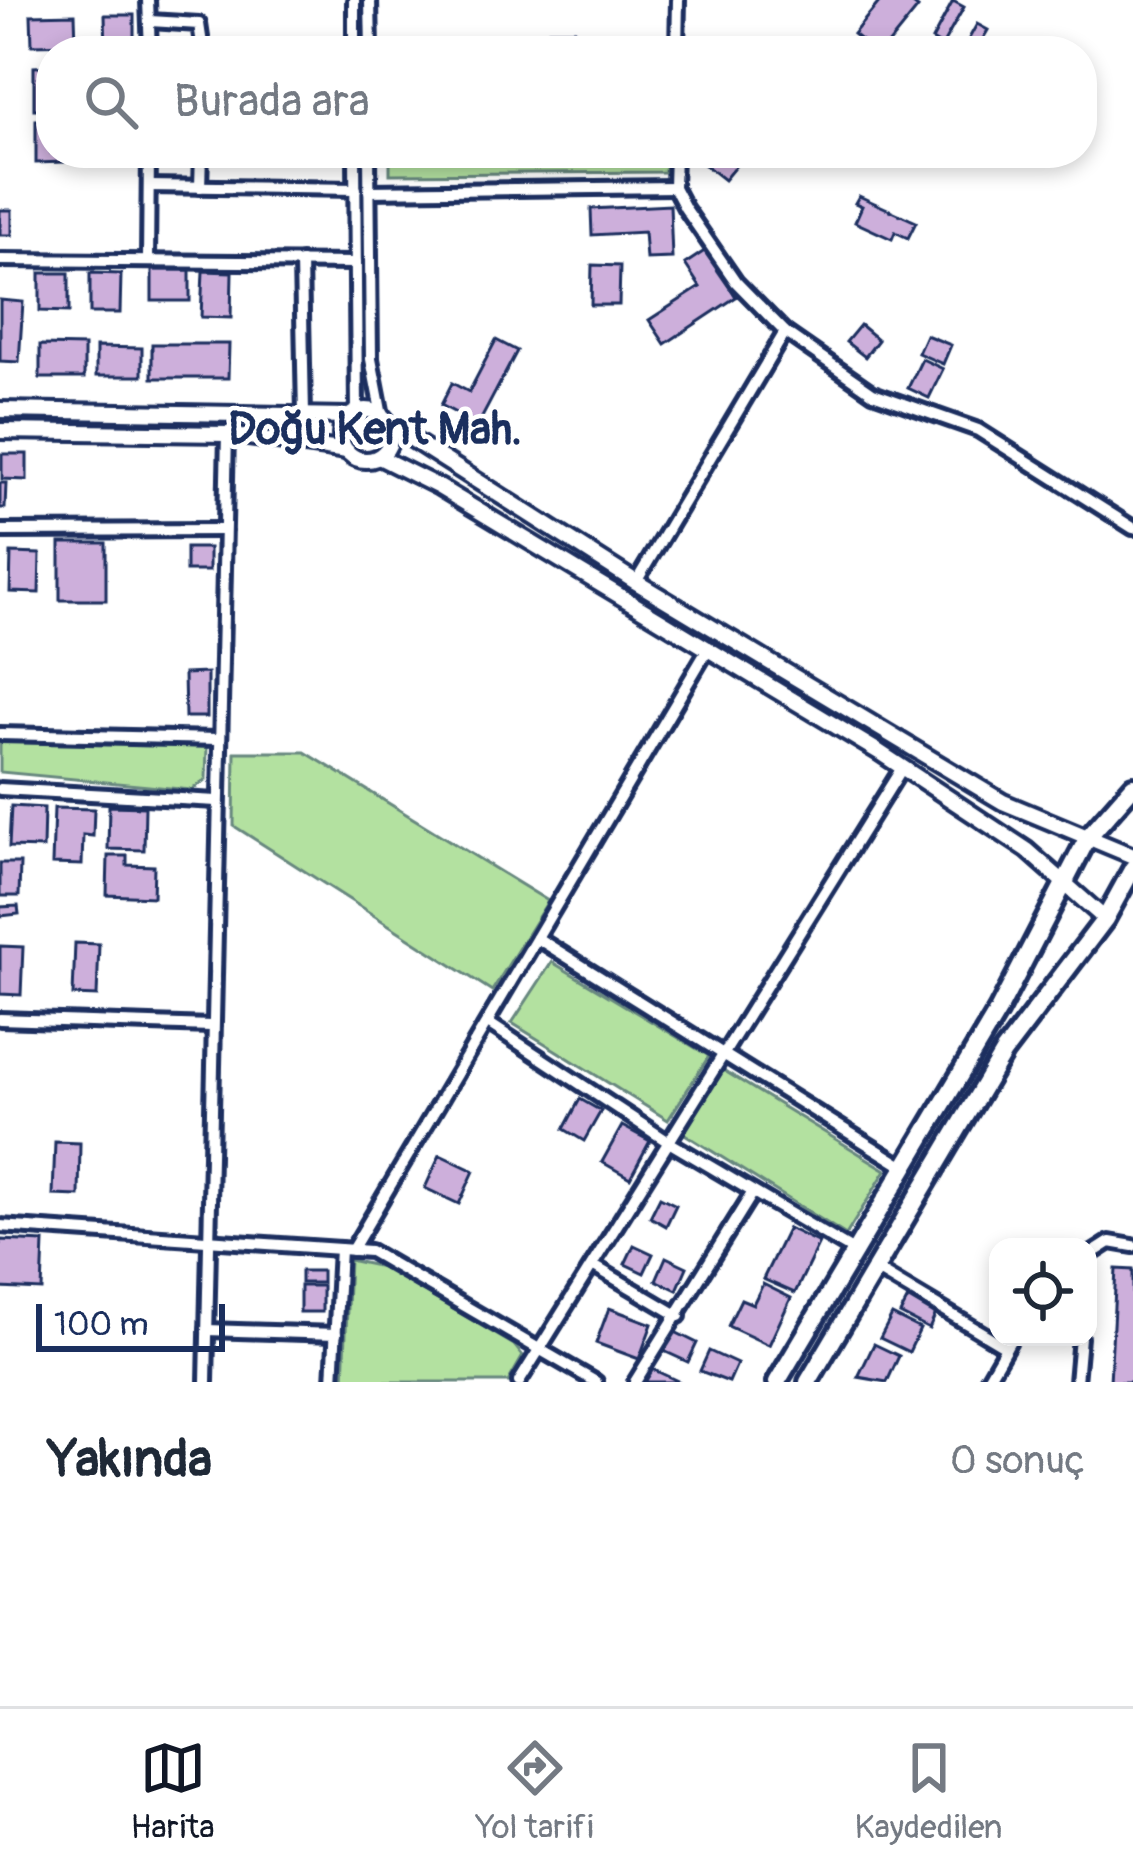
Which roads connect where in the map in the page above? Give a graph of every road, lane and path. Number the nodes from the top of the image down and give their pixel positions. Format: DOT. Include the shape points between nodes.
graph roads {
  1 [pos="148,0"];
  2 [pos="354,0"];
  3 [pos="370,0"];
  4 [pos="678,0"];
  5 [pos="150,21"];
  6 [pos="150,36"];
  7 [pos="201,36"];
  8 [pos="354,36"];
  9 [pos="370,36"];
  10 [pos="677,36"];
  11 [pos="149,168"];
  12 [pos="201,168"];
  13 [pos="358,168"];
  14 [pos="367,168"];
  15 [pos="675,168"];
  16 [pos="148,186"];
  17 [pos="200,187"];
  18 [pos="674,187"];
  19 [pos="362,190"];
  20 [pos="0,260"];
  21 [pos="148,260"];
  22 [pos="301,262"];
  23 [pos="356,263"];
  24 [pos="785,332"];
  25 [pos="0,410"];
  26 [pos="353,414"];
  27 [pos="304,416"];
  28 [pos="385,420"];
  29 [pos="0,431"];
  30 [pos="227,434"];
  31 [pos="347,451"];
  32 [pos="379,457"];
  33 [pos="1133,529"];
  34 [pos="224,530"];
  35 [pos="0,531"];
  36 [pos="636,582"];
  37 [pos="709,646"];
  38 [pos="0,734"];
  39 [pos="218,740"];
  40 [pos="902,768"];
  41 [pos="1133,786"];
  42 [pos="0,789"];
  43 [pos="217,801"];
  44 [pos="1088,837"];
  45 [pos="1133,856"];
  46 [pos="1133,868"];
  47 [pos="1062,882"];
  48 [pos="1128,889"];
  49 [pos="1105,919"];
  50 [pos="537,938"];
  51 [pos="0,1019"];
  52 [pos="488,1023"];
  53 [pos="211,1026"];
  54 [pos="728,1052"];
  55 [pos="668,1141"];
  56 [pos="906,1168"];
  57 [pos="753,1192"];
  58 [pos="0,1226"];
  59 [pos="208,1236"];
  60 [pos="1133,1246"];
  61 [pos="1097,1248"];
  62 [pos="346,1249"];
  63 [pos="857,1253"];
  64 [pos="594,1266"];
  65 [pos="875,1269"];
  66 [pos="680,1316"];
  67 [pos="207,1330"];
  68 [pos="989,1331"];
  69 [pos="335,1334"];
  70 [pos="539,1346"];
  71 [pos="1007,1346"];
  72 [pos="1079,1346"];
  73 [pos="206,1382"];
  74 [pos="333,1382"];
  75 [pos="519,1382"];
  76 [pos="596,1382"];
  77 [pos="635,1382"];
  78 [pos="777,1382"];
  79 [pos="808,1382"];
  80 [pos="986,1382"];
  81 [pos="1076,1382"];
  1 -- 5 [label="street"];
  2 -- 8 [label="street"];
  3 -- 9 [label="street"];
  4 -- 10 [label="street"];
  5 -- 6 [label="street"];
  5 -- 7 [label="street" via="199,24"];
  11 -- 16 [label="street"];
  12 -- 17 [label="street"];
  13 -- 19 [label="street"];
  14 -- 19 [label="street"];
  15 -- 18 [label="street"];
  16 -- 17 [label="street"];
  16 -- 21 [label="street"];
  17 -- 19 [label="street"];
  18 -- 19 [label="street"];
  18 -- 24 [label="street" via="736,282"];
  19 -- 23 [label="street"];
  19 -- 28 [label="street" via="371,359"];
  20 -- 21 [label="street"];
  21 -- 22 [label="street"];
  22 -- 23 [label="street"];
  22 -- 27 [label="street"];
  23 -- 26 [label="street"];
  24 -- 33 [label="street" via="873,393 979,430"];
  24 -- 36 [label="street"];
  25 -- 27 [label="street"];
  26 -- 27 [label="street"];
  26 -- 28 [label="street"];
  26 -- 31 [label="street" via="342,430"];
  28 -- 32 [label="street" via="389,446"];
  28 -- 36 [label="street"];
  29 -- 30 [label="street"];
  30 -- 31 [label="street"];
  30 -- 34 [label="street"];
  31 -- 32 [label="street"];
  32 -- 37 [label="street"];
  34 -- 35 [label="street"];
  34 -- 39 [label="street"];
  36 -- 44 [label="street" via="1003,802"];
  37 -- 40 [label="street"];
  37 -- 50 [label="street"];
  38 -- 39 [label="street"];
  39 -- 43 [label="street"];
  40 -- 47 [label="street"];
  40 -- 54 [label="street"];
  41 -- 44 [label="main road"];
  42 -- 43 [label="street"];
  43 -- 53 [label="street"];
  44 -- 45 [label="street"];
  44 -- 47 [label="main road"];
  46 -- 48 [label="main road"];
  47 -- 49 [label="street"];
  47 -- 56 [label="main road"];
  48 -- 49 [label="main road"];
  49 -- 65 [label="main road" via="1004,1053"];
  50 -- 52 [label="street"];
  50 -- 54 [label="street"];
  51 -- 53 [label="street"];
  52 -- 55 [label="street"];
  52 -- 62 [label="street"];
  53 -- 59 [label="street"];
  54 -- 55 [label="street"];
  54 -- 56 [label="street"];
  55 -- 57 [label="street"];
  55 -- 64 [label="street"];
  56 -- 63 [label="main road"];
  57 -- 63 [label="street"];
  57 -- 66 [label="street"];
  58 -- 59 [label="street"];
  59 -- 62 [label="street"];
  59 -- 67 [label="street"];
  60 -- 61 [label="street"];
  62 -- 69 [label="street"];
  62 -- 70 [label="street" via="370,1251"];
  63 -- 78 [label="main road"];
  64 -- 66 [label="street"];
  64 -- 70 [label="street"];
  65 -- 68 [label="street"];
  65 -- 79 [label="main road"];
  66 -- 77 [label="street"];
  67 -- 69 [label="street"];
  67 -- 73 [label="street"];
  69 -- 74 [label="street"];
  70 -- 75 [label="street"];
  70 -- 76 [label="street"];
  71 -- 80 [label="street"];
  72 -- 81 [label="street"];
}
